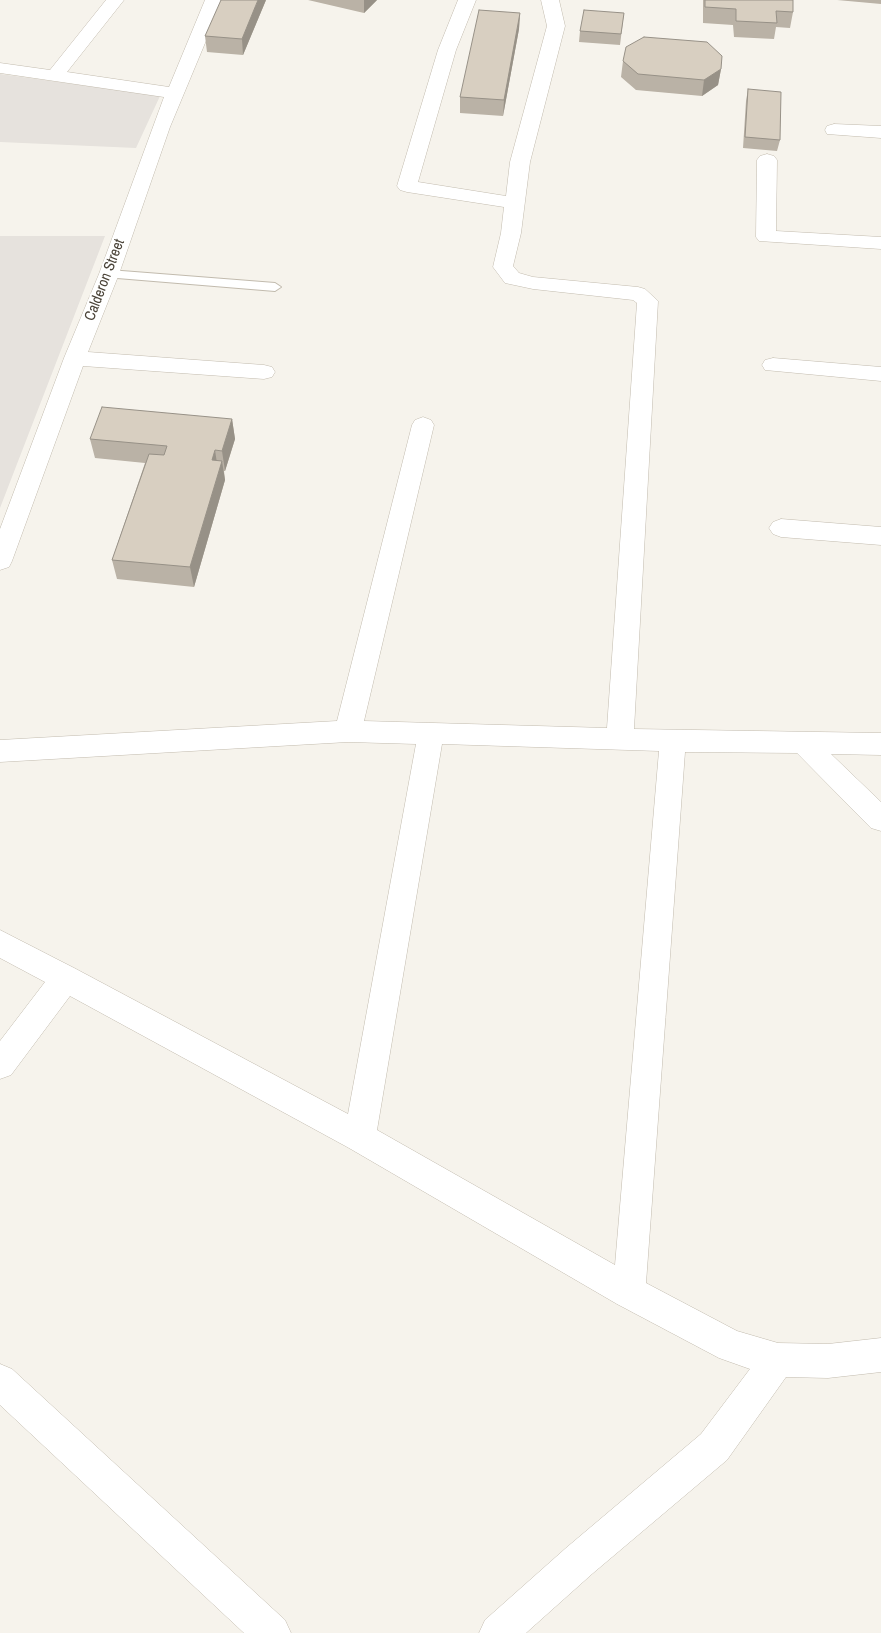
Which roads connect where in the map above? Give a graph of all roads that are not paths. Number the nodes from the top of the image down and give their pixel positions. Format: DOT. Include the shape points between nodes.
graph roads {
  1 [pos="114,0"];
  2 [pos="214,0"];
  3 [pos="467,0"];
  4 [pos="550,0"];
  5 [pos="0,68"];
  6 [pos="56,75"];
  7 [pos="176,93"];
  8 [pos="834,130"];
  9 [pos="881,132"];
  10 [pos="767,160"];
  11 [pos="514,203"];
  12 [pos="881,243"];
  13 [pos="109,274"];
  14 [pos="274,287"];
  15 [pos="75,358"];
  16 [pos="773,365"];
  17 [pos="264,372"];
  18 [pos="881,374"];
  19 [pos="424,425"];
  20 [pos="780,528"];
  21 [pos="881,536"];
  22 [pos="0,561"];
  23 [pos="348,731"];
  24 [pos="431,733"];
  25 [pos="620,739"];
  26 [pos="673,741"];
  27 [pos="803,743"];
  28 [pos="881,744"];
  29 [pos="0,751"];
  30 [pos="881,820"];
  31 [pos="0,943"];
  32 [pos="66,978"];
  33 [pos="0,1065"];
  34 [pos="360,1136"];
  35 [pos="629,1292"];
  36 [pos="881,1355"];
  37 [pos="778,1360"];
  38 [pos="0,1381"];
  39 [pos="272,1633"];
  40 [pos="498,1633"];
  1 -- 6 [label="street"];
  2 -- 7 [label="street, Calderon Street"];
  3 -- 11 [label="street" via="447,50 407,186"];
  4 -- 11 [label="street" via="556,26 520,162"];
  5 -- 6 [label="street"];
  6 -- 7 [label="street"];
  7 -- 13 [label="street, Calderon Street"];
  8 -- 9 [label="street"];
  10 -- 12 [label="street" via="766,237"];
  11 -- 25 [label="street" via="503,267 512,278 533,284 638,294 648,301"];
  13 -- 14 [label="lane"];
  13 -- 15 [label="street, Calderon Street"];
  15 -- 17 [label="street"];
  15 -- 22 [label="street, Calderon Street"];
  16 -- 18 [label="street"];
  19 -- 23 [label="street"];
  20 -- 21 [label="street"];
  23 -- 24 [label="street"];
  23 -- 29 [label="street"];
  24 -- 25 [label="street"];
  24 -- 34 [label="street"];
  25 -- 26 [label="street"];
  26 -- 27 [label="street"];
  26 -- 35 [label="street"];
  27 -- 28 [label="street"];
  27 -- 30 [label="street"];
  31 -- 32 [label="street"];
  32 -- 33 [label="street"];
  32 -- 34 [label="street"];
  34 -- 35 [label="street"];
  35 -- 37 [label="street" via="731,1346"];
  36 -- 37 [label="street" via="828,1361"];
  37 -- 40 [label="street" via="714,1447"];
  38 -- 39 [label="street"];
}
